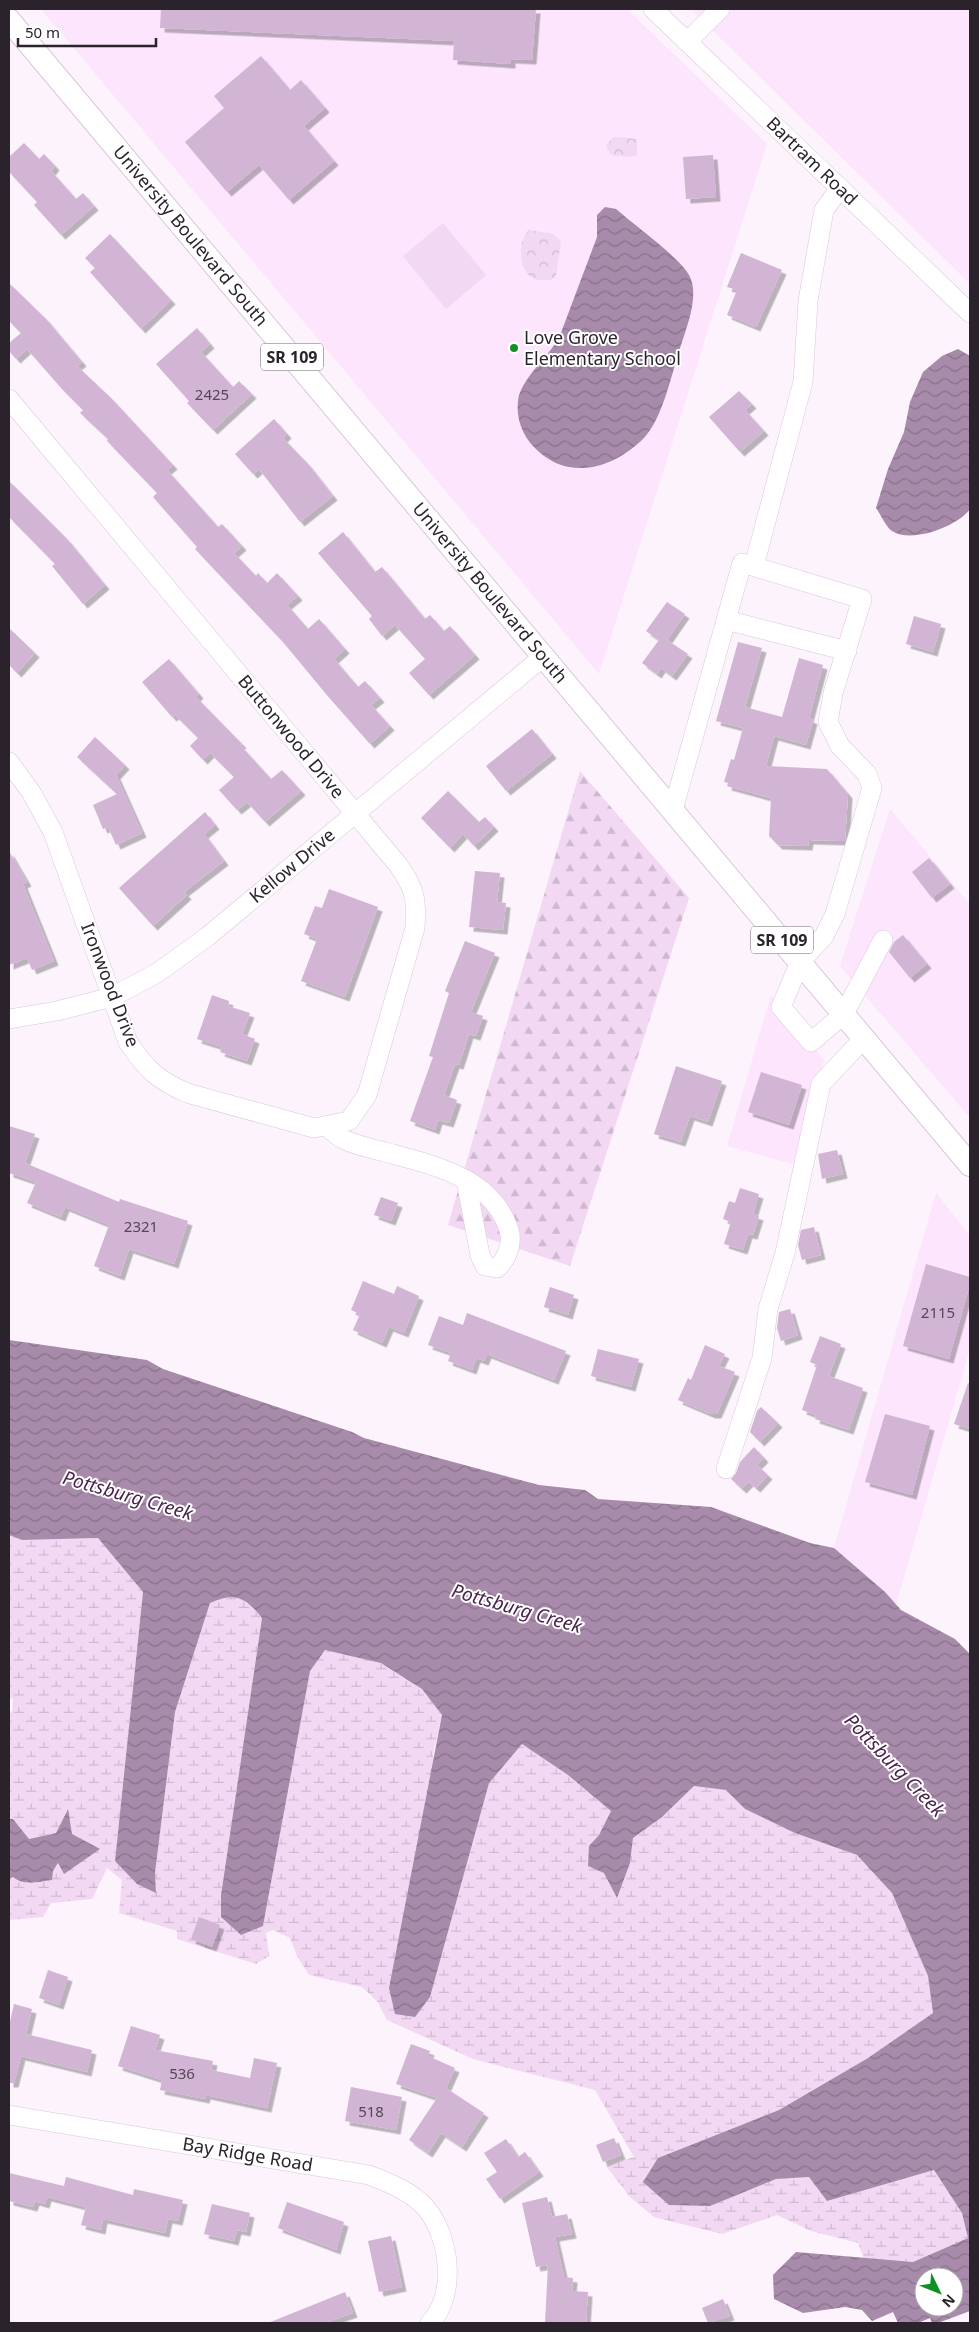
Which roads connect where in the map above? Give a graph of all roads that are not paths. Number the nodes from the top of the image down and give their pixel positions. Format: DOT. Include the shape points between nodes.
graph roads {
  1 [pos="653,9"];
  2 [pos="720,9"];
  3 [pos="9,20"];
  4 [pos="687,42"];
  5 [pos="840,188"];
  6 [pos="970,313"];
  7 [pos="9,399"];
  8 [pos="754,566"];
  9 [pos="726,620"];
  10 [pos="847,651"];
  11 [pos="544,656"];
  12 [pos="9,762"];
  13 [pos="673,810"];
  14 [pos="354,813"];
  15 [pos="883,940"];
  16 [pos="800,962"];
  17 [pos="112,997"];
  18 [pos="844,1014"];
  19 [pos="9,1019"];
  20 [pos="864,1038"];
  21 [pos="349,1121"];
  22 [pos="326,1126"];
  23 [pos="970,1165"];
  24 [pos="466,1181"];
  25 [pos="726,1469"];
  26 [pos="9,2115"];
  27 [pos="430,2323"];
  1 -- 4 [label="street, Bartram Road"];
  2 -- 4 [label="street"];
  3 -- 11 [label="main road, University Boulevard South / SR 109"];
  4 -- 5 [label="street, Bartram Road"];
  5 -- 6 [label="street, Bartram Road"];
  5 -- 8 [label="street" via="824,210 808,302 803,382"];
  7 -- 14 [label="street, Buttonwood Drive"];
  8 -- 9 [label="street" via="742,563"];
  8 -- 10 [label="street" via="862,599"];
  9 -- 10 [label="street"];
  9 -- 13 [label="street"];
  10 -- 16 [label="street" via="833,693 828,722 840,746 867,774 872,788 835,914 824,936"];
  11 -- 13 [label="main road, University Boulevard South / SR 109"];
  11 -- 14 [label="street, Kellow Drive"];
  12 -- 17 [label="street, Ironwood Drive" via="53,832"];
  13 -- 16 [label="main road, University Boulevard South / SR 109"];
  14 -- 17 [label="street, Kellow Drive" via="207,937 157,974"];
  14 -- 21 [label="street, Buttonwood Drive" via="412,885 416,905 415,928 367,1094"];
  15 -- 18 [label="street"];
  16 -- 18 [label="main road, University Boulevard South / SR 109"];
  16 -- 18 [label="street" via="781,1007 811,1042"];
  17 -- 19 [label="street, Kellow Drive"];
  17 -- 22 [label="street, Ironwood Drive" via="128,1042 145,1068 167,1084 187,1093 314,1128"];
  18 -- 20 [label="main road, University Boulevard South / SR 109"];
  20 -- 23 [label="main road, University Boulevard South / SR 109"];
  20 -- 25 [label="street" via="820,1084 785,1253 768,1310 762,1358"];
  21 -- 22 [label="street, Ironwood Drive"];
  22 -- 24 [label="street" via="342,1138 436,1165"];
  26 -- 27 [label="street, Bay Ridge Road" via="369,2175 402,2188 425,2207 439,2227 446,2256 442,2306"];
}
